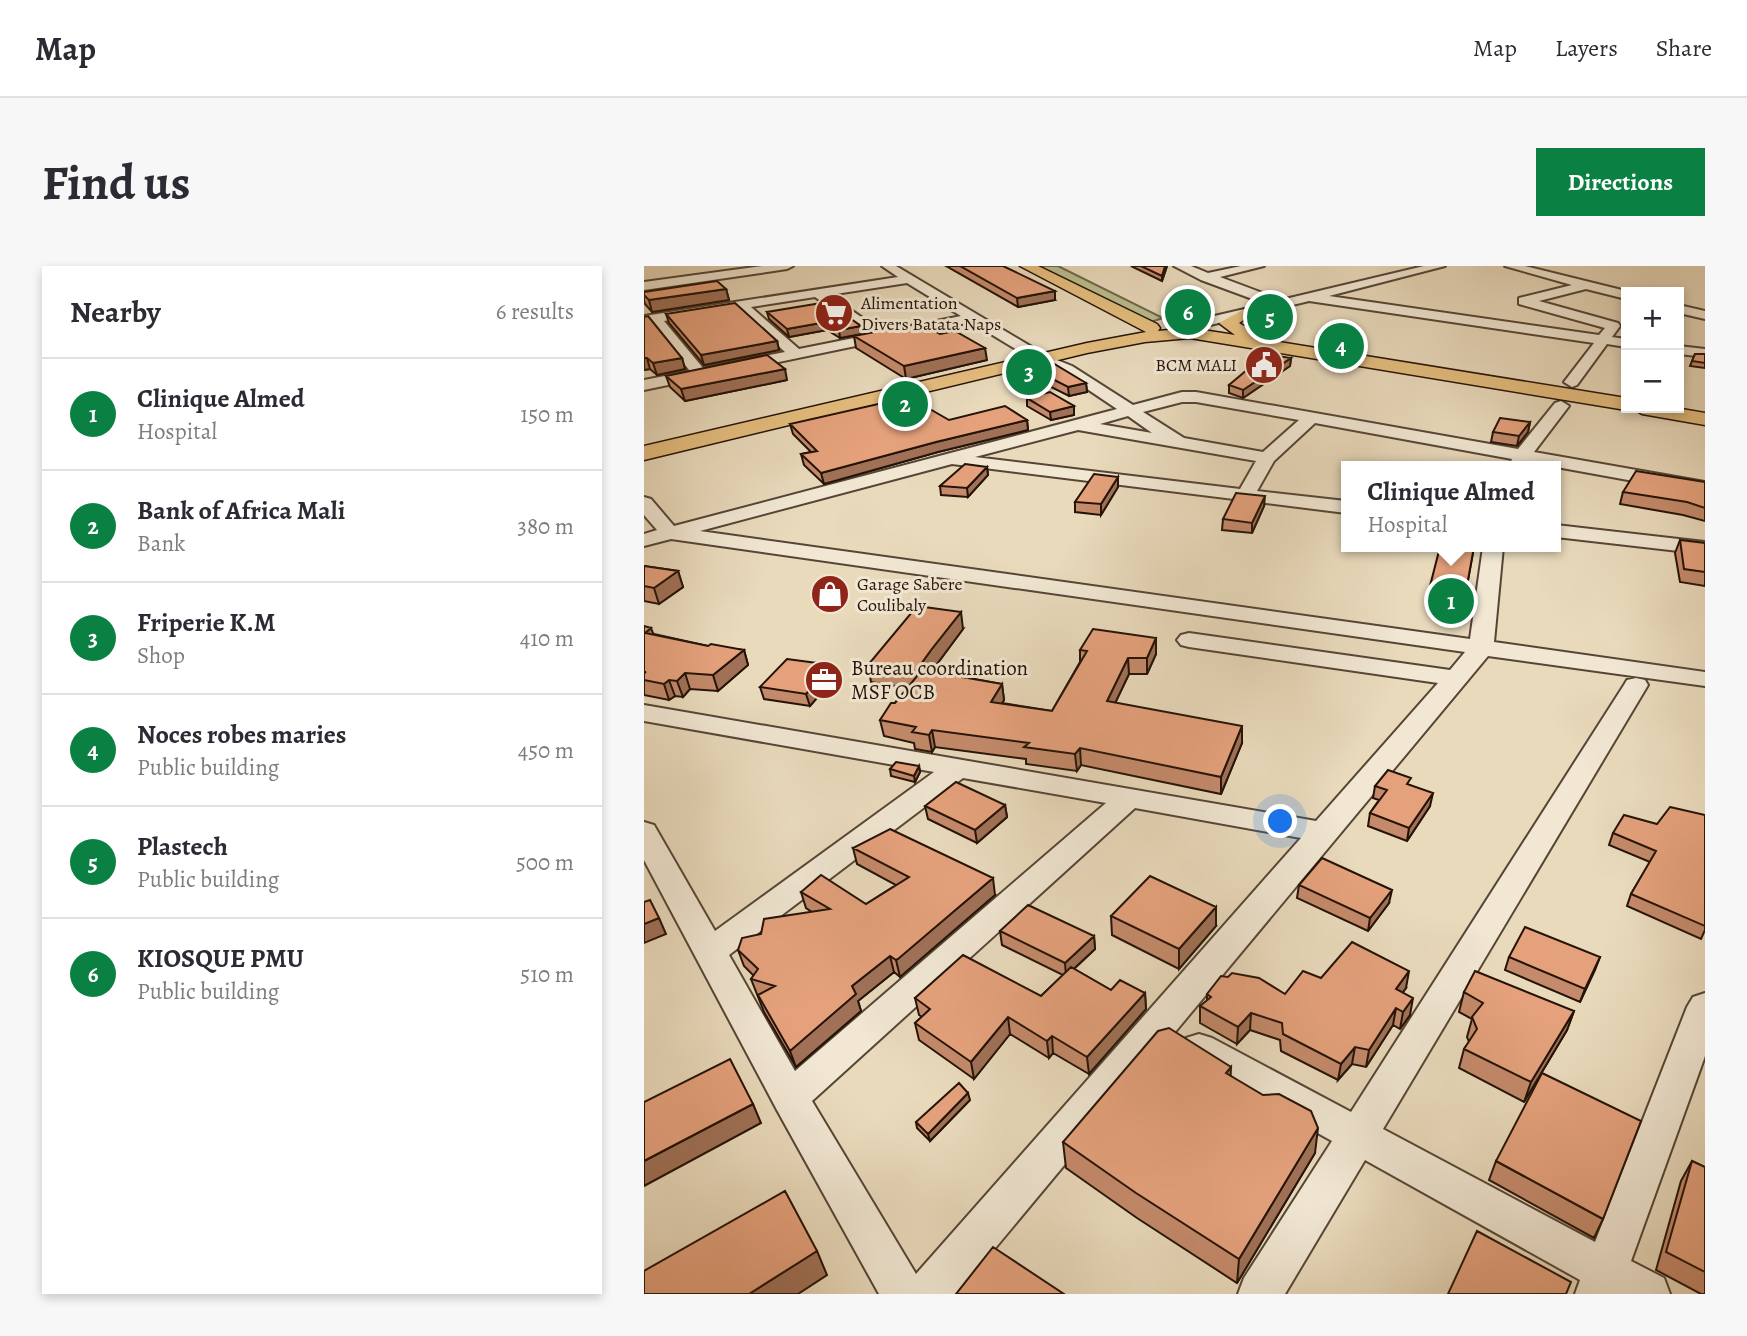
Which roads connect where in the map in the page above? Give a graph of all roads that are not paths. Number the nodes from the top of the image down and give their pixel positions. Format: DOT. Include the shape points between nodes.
graph roads {
  1 [pos="788,266"];
  2 [pos="888,266"];
  3 [pos="1027,266"];
  4 [pos="1180,266"];
  5 [pos="1258,266"];
  6 [pos="1439,266"];
  7 [pos="1511,266"];
  8 [pos="1205,277"];
  9 [pos="909,279"];
  10 [pos="1586,285"];
  11 [pos="644,286"];
  12 [pos="817,293"];
  13 [pos="1621,294"];
  14 [pos="1307,297"];
  15 [pos="1279,304"];
  16 [pos="1511,304"];
  17 [pos="741,305"];
  18 [pos="1684,310"];
  19 [pos="1248,312"];
  20 [pos="1705,316"];
  21 [pos="971,318"];
  22 [pos="649,319"];
  23 [pos="1460,319"];
  24 [pos="1151,328"];
  25 [pos="1189,328"];
  26 [pos="880,336"];
  27 [pos="1252,338"];
  28 [pos="1604,340"];
  29 [pos="1621,342"];
  30 [pos="1087,348"];
  31 [pos="1684,351"];
  32 [pos="1705,353"];
  33 [pos="796,354"];
  34 [pos="1042,359"];
  35 [pos="700,373"];
  36 [pos="1572,382"];
  37 [pos="644,385"];
  38 [pos="1618,398"];
  39 [pos="1684,404"];
  40 [pos="1561,406"];
  41 [pos="1705,407"];
  42 [pos="1129,410"];
  43 [pos="1674,413"];
  44 [pos="1678,413"];
  45 [pos="1311,418"];
  46 [pos="1705,418"];
  47 [pos="1074,425"];
  48 [pos="1179,443"];
  49 [pos="644,453"];
  50 [pos="1267,458"];
  51 [pos="946,460"];
  52 [pos="1520,461"];
  53 [pos="1561,467"];
  54 [pos="1705,488"];
  55 [pos="1245,496"];
  56 [pos="644,503"];
  57 [pos="1341,506"];
  58 [pos="1561,532"];
  59 [pos="670,533"];
  60 [pos="644,541"];
  61 [pos="1705,548"];
  62 [pos="1492,552"];
  63 [pos="1189,640"];
  64 [pos="1469,663"];
  65 [pos="1705,679"];
  66 [pos="1636,685"];
  67 [pos="1705,694"];
  68 [pos="644,713"];
  69 [pos="959,766"];
  70 [pos="1128,799"];
  71 [pos="644,832"];
  72 [pos="1324,832"];
  73 [pos="711,951"];
  74 [pos="1705,1007"];
  75 [pos="1157,1026"];
  76 [pos="790,1098"];
  77 [pos="1358,1136"];
  78 [pos="1602,1282"];
  79 [pos="903,1294"];
  80 [pos="928,1294"];
  81 [pos="1260,1294"];
  82 [pos="1648,1294"];
  1 -- 11 [label="street"];
  2 -- 9 [label="street"];
  3 -- 24 [label="main road"];
  4 -- 8 [label="street"];
  5 -- 8 [label="street"];
  6 -- 14 [label="street"];
  7 -- 10 [label="street"];
  8 -- 15 [label="street"];
  9 -- 12 [label="street"];
  9 -- 21 [label="street"];
  10 -- 13 [label="street"];
  10 -- 16 [label="street"];
  12 -- 17 [label="street"];
  12 -- 26 [label="street"];
  14 -- 15 [label="street"];
  14 -- 23 [label="street"];
  15 -- 19 [label="street"];
  16 -- 23 [label="street"];
  16 -- 28 [label="street" via="1613,326"];
  17 -- 22 [label="street"];
  17 -- 33 [label="street"];
  18 -- 20 [label="street"];
  19 -- 25 [label="street"];
  19 -- 27 [label="main road" via="1227,323"];
  21 -- 26 [label="street"];
  21 -- 34 [label="street"];
  22 -- 35 [label="street"];
  23 -- 28 [label="street"];
  24 -- 25 [label="main road" via="1161,321"];
  24 -- 30 [label="main road"];
  25 -- 27 [label="main road"];
  25 -- 30 [label="main road"];
  25 -- 38 [label="main road"];
  26 -- 33 [label="street"];
  27 -- 38 [label="main road"];
  28 -- 29 [label="street"];
  28 -- 36 [label="street"];
  30 -- 34 [label="main road"];
  31 -- 32 [label="street"];
  33 -- 35 [label="street"];
  34 -- 42 [label="street" via="1067,369"];
  34 -- 49 [label="main road"];
  35 -- 37 [label="street"];
  39 -- 41 [label="main road"];
  40 -- 52 [label="street"];
  42 -- 45 [label="street" via="1196,397"];
  42 -- 47 [label="street"];
  42 -- 48 [label="street"];
  43 -- 46 [label="main road"];
  44 -- 46 [label="main road"];
  45 -- 50 [label="street"];
  45 -- 52 [label="street"];
  47 -- 48 [label="street"];
  47 -- 51 [label="street"];
  48 -- 50 [label="street"];
  50 -- 55 [label="street"];
  51 -- 55 [label="street"];
  51 -- 59 [label="street"];
  53 -- 54 [label="street"];
  55 -- 57 [label="street"];
  56 -- 59 [label="street"];
  58 -- 61 [label="street"];
  59 -- 60 [label="street"];
  59 -- 64 [label="street"];
  60 -- 64 [label="street"];
  62 -- 64 [label="street"];
  63 -- 64 [label="street"];
  64 -- 65 [label="street"];
  64 -- 66 [label="street"];
  64 -- 72 [label="street"];
  66 -- 67 [label="street"];
  66 -- 77 [label="street"];
  68 -- 69 [label="street"];
  69 -- 70 [label="street"];
  69 -- 73 [label="street"];
  70 -- 72 [label="street"];
  70 -- 76 [label="street"];
  71 -- 73 [label="street"];
  72 -- 75 [label="street"];
  73 -- 76 [label="street"];
  74 -- 78 [label="street"];
  75 -- 77 [label="street"];
  75 -- 80 [label="street"];
  76 -- 79 [label="street"];
  77 -- 78 [label="street"];
  77 -- 81 [label="street"];
  78 -- 82 [label="street"];
}
